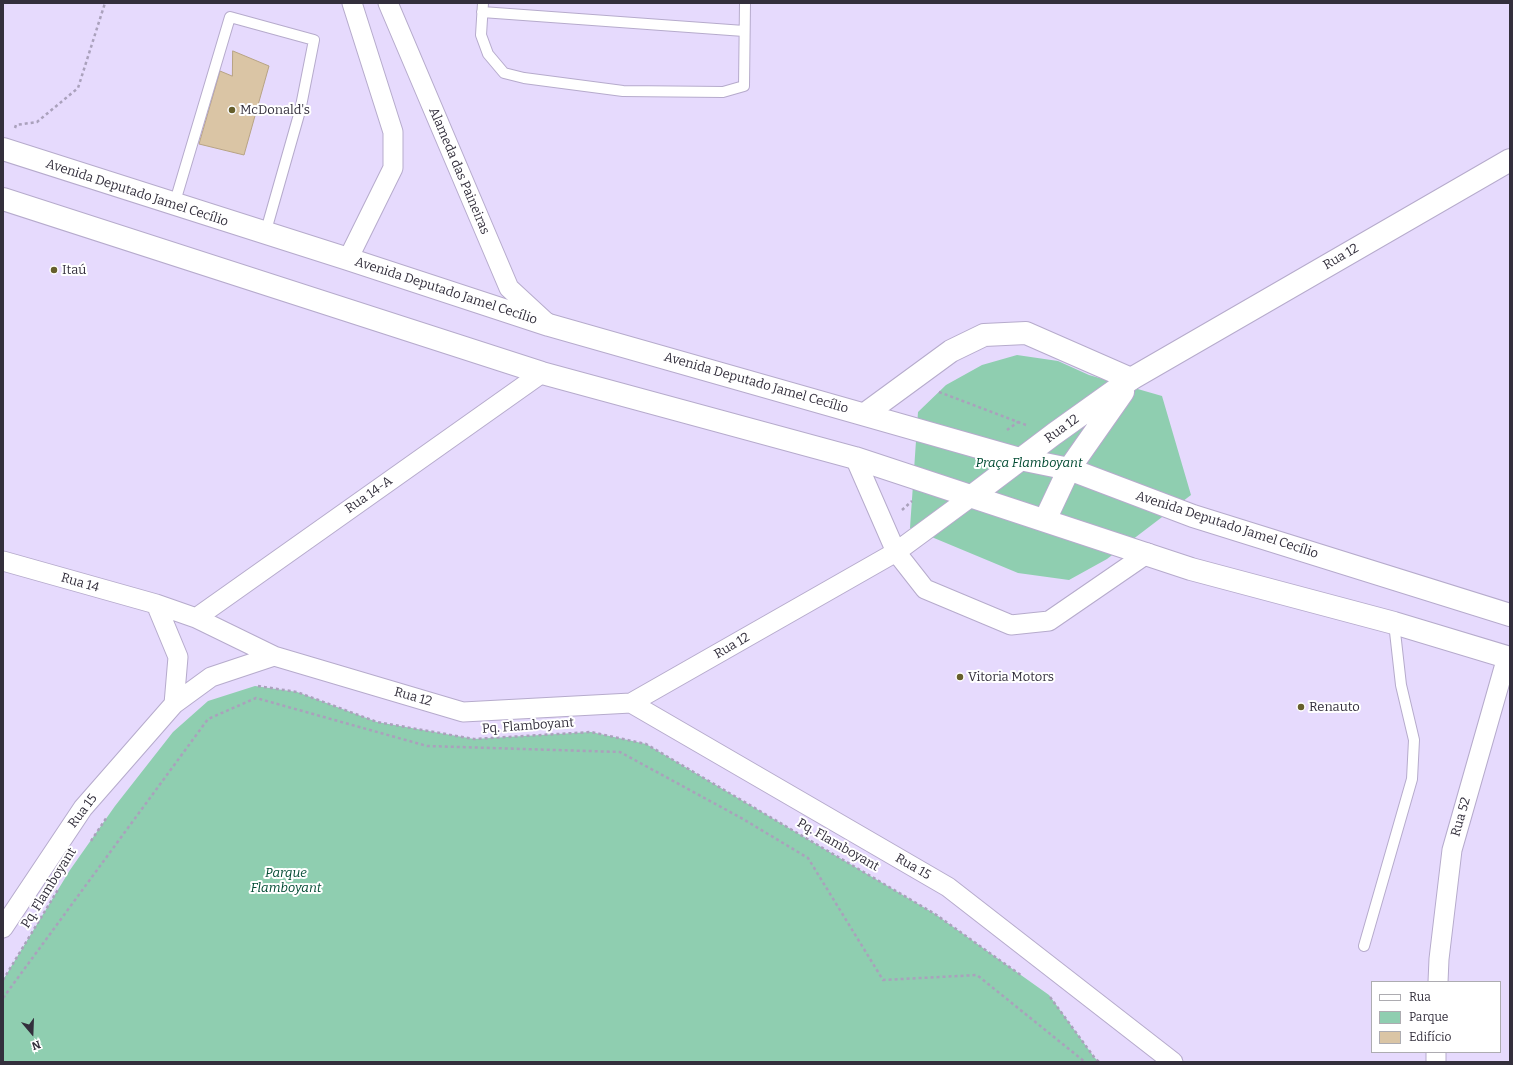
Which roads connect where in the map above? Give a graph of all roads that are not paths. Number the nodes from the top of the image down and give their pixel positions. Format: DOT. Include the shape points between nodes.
graph roads {
  1 [pos="352,3"];
  2 [pos="388,3"];
  3 [pos="745,3"];
  4 [pos="483,8"];
  5 [pos="744,31"];
  6 [pos="5,150"];
  7 [pos="1510,160"];
  8 [pos="3,199"];
  9 [pos="174,205"];
  10 [pos="265,234"];
  11 [pos="348,259"];
  12 [pos="549,325"];
  13 [pos="542,372"];
  14 [pos="1131,379"];
  15 [pos="865,414"];
  16 [pos="855,458"];
  17 [pos="1020,459"];
  18 [pos="1068,469"];
  19 [pos="972,496"];
  20 [pos="1045,520"];
  21 [pos="896,552"];
  22 [pos="1148,554"];
  23 [pos="3,561"];
  24 [pos="156,604"];
  25 [pos="1510,615"];
  26 [pos="196,618"];
  27 [pos="1394,623"];
  28 [pos="274,656"];
  29 [pos="1509,657"];
  30 [pos="174,704"];
  31 [pos="631,704"];
  32 [pos="3,928"];
  33 [pos="1364,946"];
  34 [pos="1438,981"];
  35 [pos="1173,1062"];
  1 -- 11 [label="street" via="393,132 393,168"];
  2 -- 12 [label="street, Alameda das Paineiras" via="509,288"];
  3 -- 5 [label="lane"];
  4 -- 5 [label="lane"];
  4 -- 5 [label="lane" via="481,35 488,54 504,73 524,78 623,90 723,92 744,86"];
  6 -- 9 [label="main road, Avenida Deputado Jamel Cecílio"];
  7 -- 14 [label="main road, Rua 12"];
  8 -- 13 [label="main road"];
  9 -- 10 [label="main road, Avenida Deputado Jamel Cecílio"];
  9 -- 10 [label="lane" via="230,17 314,40 300,111"];
  10 -- 11 [label="main road, Avenida Deputado Jamel Cecílio"];
  11 -- 12 [label="main road, Avenida Deputado Jamel Cecílio"];
  12 -- 15 [label="main road, Avenida Deputado Jamel Cecílio"];
  13 -- 16 [label="main road"];
  13 -- 26 [label="street, Rua 14-A"];
  14 -- 15 [label="main road" via="1026,333 984,335 951,351"];
  14 -- 17 [label="main road, Rua 12"];
  14 -- 18 [label="main road, Rua 12"];
  15 -- 17 [label="main road, Avenida Deputado Jamel Cecílio"];
  16 -- 19 [label="main road"];
  16 -- 21 [label="street"];
  17 -- 18 [label="main road, Avenida Deputado Jamel Cecílio"];
  17 -- 19 [label="main road, Rua 12"];
  18 -- 20 [label="main road, Rua 12"];
  18 -- 25 [label="main road, Avenida Deputado Jamel Cecílio" via="1193,516"];
  19 -- 20 [label="main road"];
  19 -- 21 [label="street, Rua 12"];
  20 -- 22 [label="main road"];
  21 -- 22 [label="street" via="925,589 1011,625 1049,621"];
  21 -- 31 [label="street, Rua 12"];
  22 -- 27 [label="main road"];
  23 -- 24 [label="street, Rua 14"];
  24 -- 26 [label="street, Rua 14"];
  24 -- 30 [label="street" via="178,657"];
  26 -- 28 [label="street"];
  27 -- 29 [label="main road"];
  27 -- 33 [label="lane" via="1401,685 1414,740 1412,778"];
  28 -- 30 [label="street, Rua 15" via="211,677"];
  28 -- 31 [label="street, Rua 12" via="463,712"];
  29 -- 34 [label="street, Rua 52" via="1452,850"];
  30 -- 32 [label="street, Rua 15" via="83,808"];
  31 -- 35 [label="street, Rua 15" via="948,887"];
}
